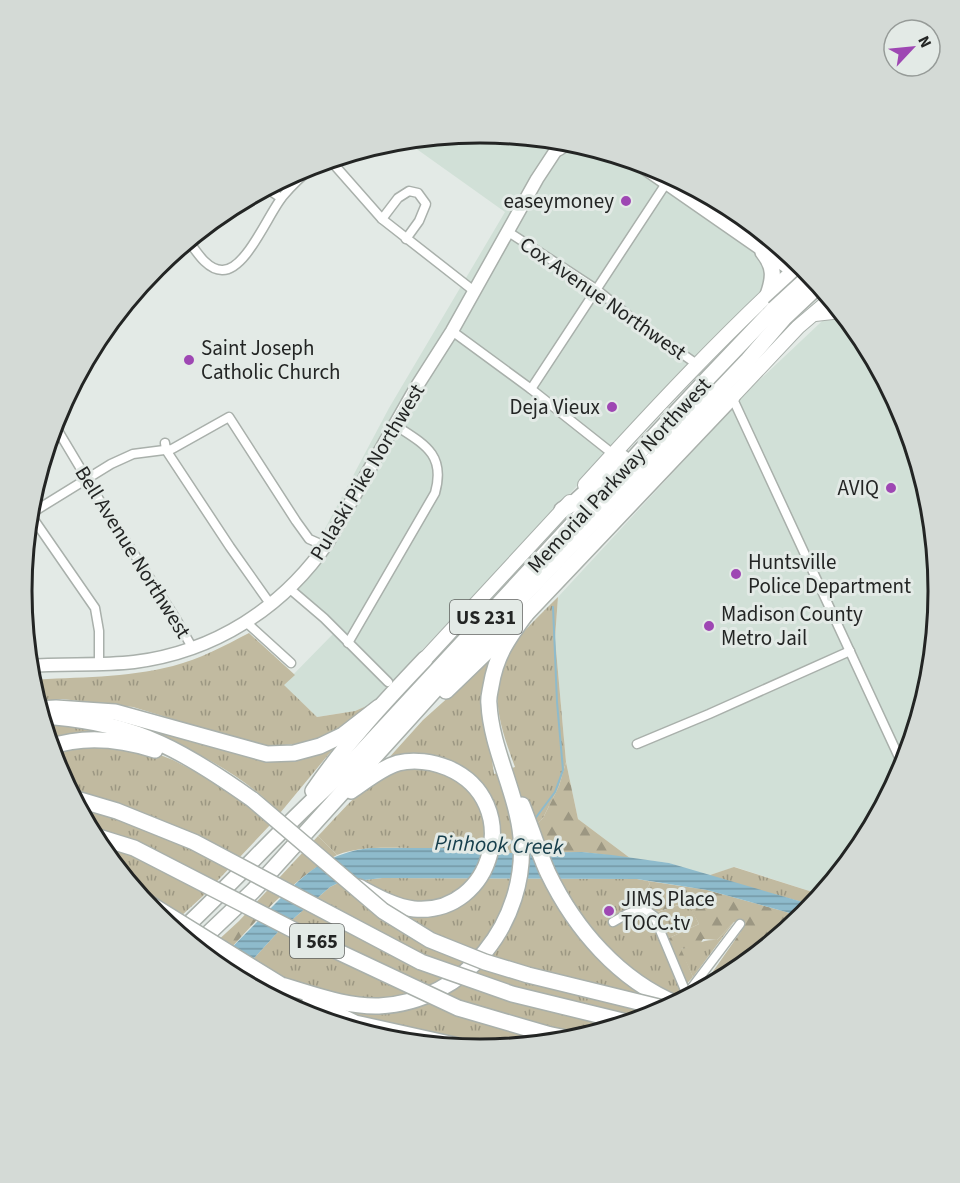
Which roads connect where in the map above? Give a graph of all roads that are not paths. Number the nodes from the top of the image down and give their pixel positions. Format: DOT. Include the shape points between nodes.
graph roads {
  1 [pos="556,150"];
  2 [pos="336,167"];
  3 [pos="294,183"];
  4 [pos="666,183"];
  5 [pos="675,188"];
  6 [pos="274,193"];
  7 [pos="281,198"];
  8 [pos="382,219"];
  9 [pos="507,231"];
  10 [pos="406,240"];
  11 [pos="193,247"];
  12 [pos="759,247"];
  13 [pos="780,258"];
  14 [pos="795,272"];
  15 [pos="804,281"];
  16 [pos="596,289"];
  17 [pos="811,289"];
  18 [pos="474,291"];
  19 [pos="824,305"];
  20 [pos="775,307"];
  21 [pos="831,312"];
  22 [pos="813,314"];
  23 [pos="798,327"];
  24 [pos="452,332"];
  25 [pos="698,365"];
  26 [pos="531,389"];
  27 [pos="732,397"];
  28 [pos="675,424"];
  29 [pos="395,425"];
  30 [pos="60,434"];
  31 [pos="166,446"];
  32 [pos="613,454"];
  33 [pos="87,479"];
  34 [pos="39,508"];
  35 [pos="562,510"];
  36 [pos="624,512"];
  37 [pos="37,524"];
  38 [pos="325,546"];
  39 [pos="290,589"];
  40 [pos="271,605"];
  41 [pos="526,614"];
  42 [pos="247,623"];
  43 [pos="348,643"];
  44 [pos="193,649"];
  45 [pos="850,651"];
  46 [pos="425,658"];
  47 [pos="99,663"];
  48 [pos="291,663"];
  49 [pos="38,666"];
  50 [pos="388,682"];
  51 [pos="380,707"];
  52 [pos="47,708"];
  53 [pos="419,710"];
  54 [pos="50,717"];
  55 [pos="637,744"];
  56 [pos="59,745"];
  57 [pos="898,754"];
  58 [pos="209,768"];
  59 [pos="506,769"];
  60 [pos="336,801"];
  61 [pos="84,802"];
  62 [pos="298,813"];
  63 [pos="106,839"];
  64 [pos="348,882"];
  65 [pos="172,918"];
  66 [pos="613,922"];
  67 [pos="740,924"];
  68 [pos="183,928"];
  69 [pos="200,942"];
  70 [pos="281,985"];
  71 [pos="693,986"];
  72 [pos="680,993"];
  73 [pos="668,999"];
  74 [pos="653,1006"];
  75 [pos="615,1019"];
  76 [pos="350,1021"];
  77 [pos="547,1034"];
  1 -- 9 [label="main road, Pulaski Pike Northwest"];
  2 -- 8 [label="street"];
  3 -- 7 [label="street"];
  4 -- 16 [label="street"];
  5 -- 12 [label="highway"];
  6 -- 7 [label="street"];
  7 -- 11 [label="street" via="240,263 223,271 212,268"];
  8 -- 10 [label="street"];
  8 -- 10 [label="street" via="398,198 409,191 418,193 426,204"];
  9 -- 16 [label="street, Cox Avenue Northwest"];
  9 -- 18 [label="main road, Pulaski Pike Northwest"];
  10 -- 18 [label="street"];
  12 -- 13 [label="highway"];
  12 -- 20 [label="highway" via="774,273"];
  14 -- 20 [label="main road"];
  15 -- 20 [label="highway, Memorial Parkway Northwest / US 231, bridge"];
  16 -- 25 [label="street, Cox Avenue Northwest"];
  16 -- 26 [label="street"];
  17 -- 20 [label="highway, Memorial Parkway Northwest / US 231, bridge"];
  18 -- 24 [label="main road, Pulaski Pike Northwest"];
  19 -- 22 [label="main road, Memorial Parkway Northwest"];
  20 -- 23 [label="main road" via="780,291 792,297 802,312"];
  20 -- 25 [label="main road"];
  20 -- 28 [label="highway, Memorial Parkway Northwest / US 231" via="748,360"];
  21 -- 22 [label="main road"];
  22 -- 23 [label="main road, Memorial Parkway Northwest"];
  23 -- 27 [label="main road, Memorial Parkway Northwest"];
  24 -- 26 [label="street"];
  24 -- 29 [label="main road, Pulaski Pike Northwest"];
  25 -- 32 [label="main road"];
  26 -- 32 [label="street"];
  27 -- 36 [label="highway"];
  27 -- 45 [label="street"];
  28 -- 35 [label="highway" via="616,463"];
  28 -- 36 [label="highway"];
  28 -- 53 [label="highway, Memorial Parkway Northwest / US 231"];
  28 -- 62 [label="highway, Memorial Parkway Northwest / US 231" via="341,774"];
  29 -- 38 [label="main road, Pulaski Pike Northwest"];
  29 -- 43 [label="street" via="432,454 438,481 435,493"];
  30 -- 33 [label="street, Bell Avenue Northwest"];
  31 -- 33 [label="street" via="134,454"];
  31 -- 38 [label="street" via="172,449 229,417 309,539"];
  31 -- 40 [label="street"];
  32 -- 35 [label="main road"];
  33 -- 34 [label="street"];
  33 -- 44 [label="street, Bell Avenue Northwest"];
  35 -- 46 [label="main road"];
  36 -- 41 [label="highway"];
  37 -- 47 [label="street" via="95,608"];
  38 -- 39 [label="main road, Pulaski Pike Northwest"];
  39 -- 40 [label="main road, Pulaski Pike Northwest"];
  39 -- 43 [label="street"];
  40 -- 42 [label="main road, Pulaski Pike Northwest"];
  41 -- 53 [label="highway" via="444,693"];
  41 -- 59 [label="highway" via="495,665 488,703"];
  42 -- 44 [label="main road, Pulaski Pike Northwest"];
  42 -- 48 [label="street"];
  43 -- 50 [label="street"];
  44 -- 47 [label="main road, Pulaski Pike Northwest" via="135,662"];
  45 -- 55 [label="street"];
  45 -- 57 [label="street"];
  46 -- 51 [label="highway"];
  47 -- 49 [label="main road, Pulaski Pike Northwest"];
  51 -- 52 [label="highway" via="335,739 294,753 276,754 241,748 115,712"];
  51 -- 62 [label="highway" via="332,764"];
  53 -- 60 [label="highway, Memorial Parkway Northwest / US 231"];
  54 -- 58 [label="highway" via="134,732"];
  56 -- 58 [label="highway" via="104,739 137,744"];
  58 -- 64 [label="highway, bridge" via="253,800"];
  59 -- 70 [label="highway, bridge" via="520,834 518,882 501,929 471,967 429,993 379,1006 342,1002"];
  59 -- 73 [label="highway" via="567,908 594,944 630,978"];
  60 -- 64 [label="highway, bridge" via="378,772 397,764 419,762 435,764 466,778 486,803 491,817 493,834 480,876 468,890 445,904 412,909"];
  60 -- 69 [label="highway, Memorial Parkway Northwest / US 231" via="254,891"];
  61 -- 75 [label="highway, I 565, bridge" via="194,842 421,962 512,994"];
  62 -- 68 [label="highway, Memorial Parkway Northwest / US 231"];
  63 -- 77 [label="highway, I 565, bridge" via="134,848 448,1004"];
  64 -- 74 [label="highway, bridge" via="383,911 430,939 485,962"];
  65 -- 70 [label="highway, bridge"];
  66 -- 72 [label="street" via="643,908 654,916"];
  67 -- 71 [label="street"];
  70 -- 76 [label="highway"];
}
